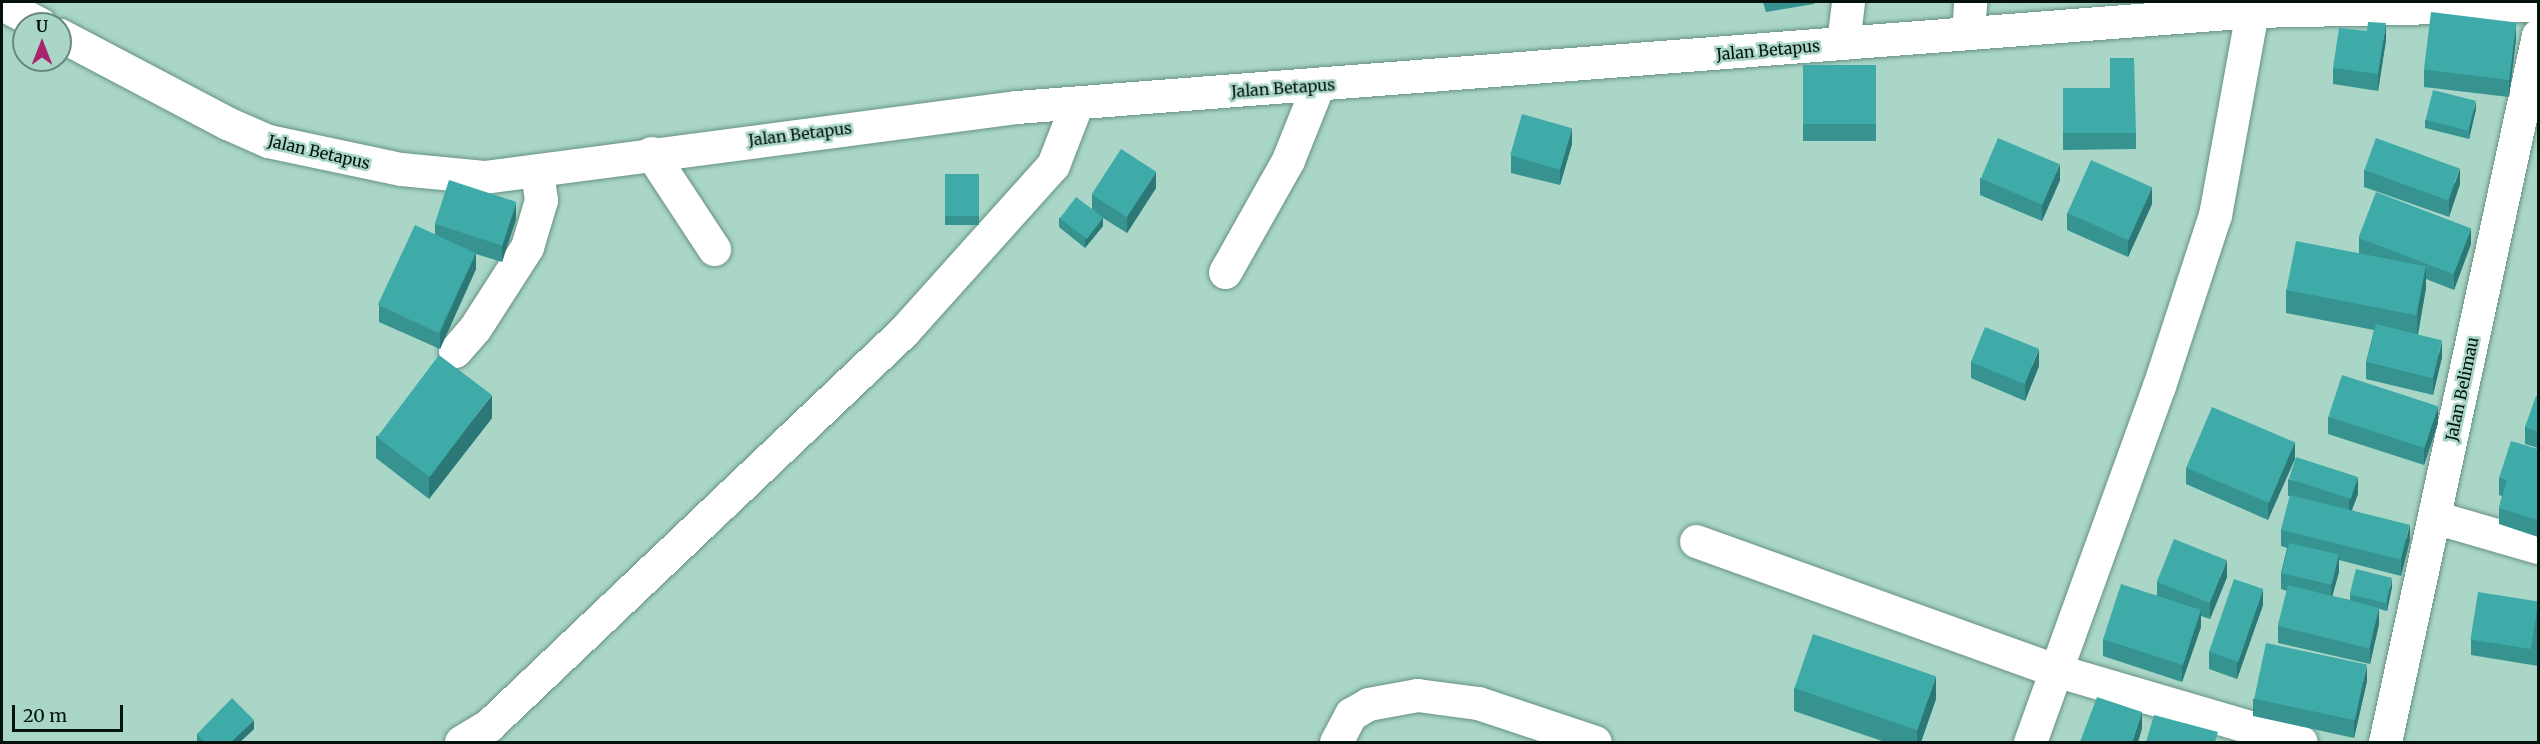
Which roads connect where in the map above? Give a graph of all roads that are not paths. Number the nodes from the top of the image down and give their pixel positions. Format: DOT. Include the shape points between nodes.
graph roads {
  1 [pos="1848,2"];
  2 [pos="2,4"];
  3 [pos="2538,4"];
  4 [pos="2261,7"];
  5 [pos="17,12"];
  6 [pos="1969,17"];
  7 [pos="2538,35"];
  8 [pos="72,41"];
  9 [pos="1843,43"];
  10 [pos="1318,85"];
  11 [pos="1077,103"];
  12 [pos="651,153"];
  13 [pos="537,173"];
  14 [pos="714,249"];
  15 [pos="1225,272"];
  16 [pos="455,351"];
  17 [pos="2434,517"];
  18 [pos="1696,541"];
  19 [pos="2538,547"];
  20 [pos="2055,670"];
  21 [pos="461,742"];
  22 [pos="1336,742"];
  23 [pos="1595,742"];
  24 [pos="2030,742"];
  25 [pos="2301,742"];
  26 [pos="2385,742"];
  1 -- 9 [label="street"];
  2 -- 5 [label="street"];
  3 -- 4 [label="street, Jalan Betapus"];
  4 -- 6 [label="street, Jalan Betapus"];
  4 -- 20 [label="street" via="2215,215 2159,386"];
  6 -- 9 [label="street, Jalan Betapus"];
  7 -- 17 [label="street, Jalan Belimau"];
  8 -- 13 [label="street, Jalan Betapus" via="268,141 401,170 484,177"];
  9 -- 10 [label="street, Jalan Betapus"];
  10 -- 11 [label="street, Jalan Betapus"];
  10 -- 15 [label="street" via="1288,160"];
  11 -- 12 [label="street, Jalan Betapus"];
  11 -- 21 [label="street" via="1053,165 904,331 498,717"];
  12 -- 13 [label="street, Jalan Betapus"];
  12 -- 14 [label="street"];
  13 -- 16 [label="street" via="541,200 527,247 475,328"];
  17 -- 19 [label="street"];
  17 -- 26 [label="street, Jalan Belimau"];
  18 -- 20 [label="street"];
  20 -- 24 [label="street"];
  20 -- 25 [label="street"];
  22 -- 23 [label="street" via="1351,714 1368,704 1417,695 1478,703"];
}
